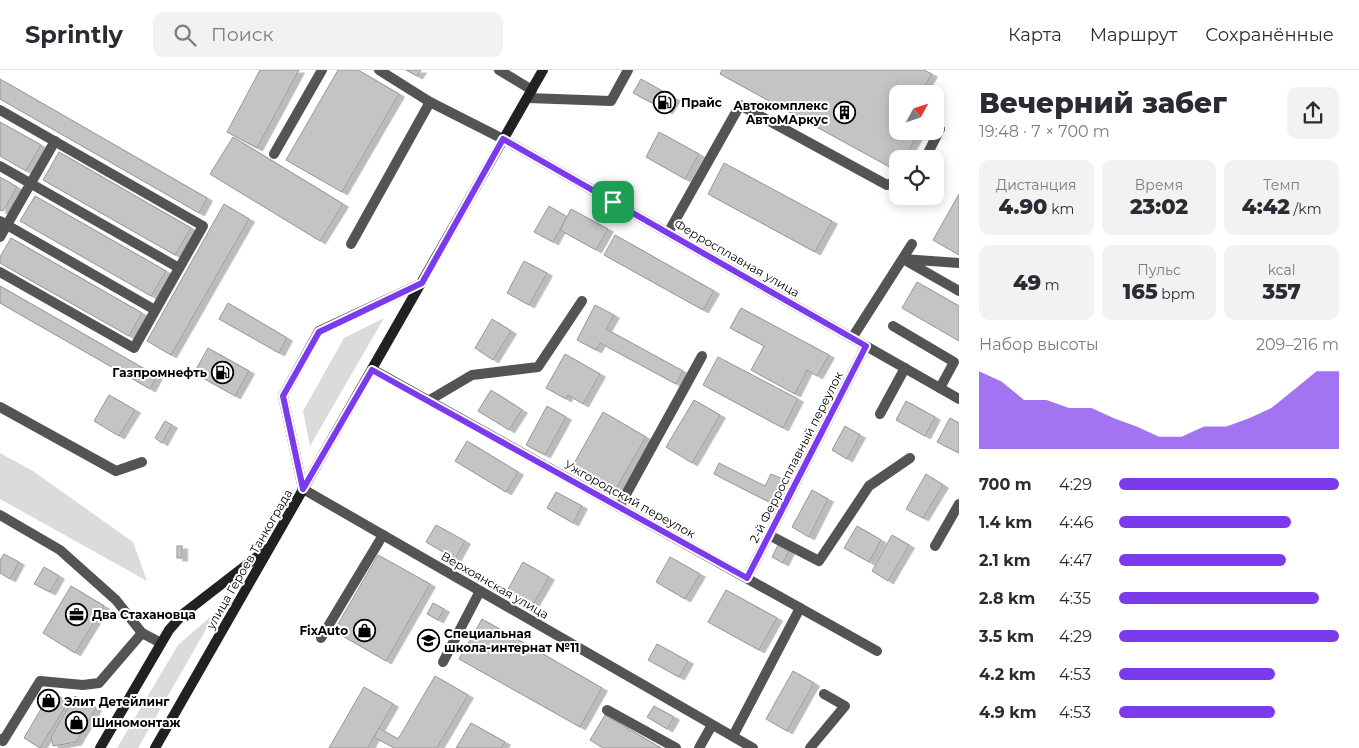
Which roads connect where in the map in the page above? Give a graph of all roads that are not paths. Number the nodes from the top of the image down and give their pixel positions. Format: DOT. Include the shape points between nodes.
graph roads {
  1 [pos="322,70"];
  2 [pos="379,70"];
  3 [pos="499,70"];
  4 [pos="544,70"];
  5 [pos="628,70"];
  6 [pos="530,94"];
  7 [pos="430,102"];
  8 [pos="0,110"];
  9 [pos="503,139"];
  10 [pos="55,141"];
  11 [pos="274,154"];
  12 [pos="0,166"];
  13 [pos="30,183"];
  14 [pos="889,184"];
  15 [pos="3,223"];
  16 [pos="668,233"];
  17 [pos="0,236"];
  18 [pos="351,244"];
  19 [pos="912,244"];
  20 [pos="903,259"];
  21 [pos="959,263"];
  22 [pos="179,268"];
  23 [pos="0,272"];
  24 [pos="422,283"];
  25 [pos="959,291"];
  26 [pos="582,302"];
  27 [pos="156,310"];
  28 [pos="893,326"];
  29 [pos="852,338"];
  30 [pos="866,346"];
  31 [pos="702,356"];
  32 [pos="905,368"];
  33 [pos="372,370"];
  34 [pos="940,388"];
  35 [pos="959,399"];
  36 [pos="428,401"];
  37 [pos="0,407"];
  38 [pos="880,414"];
  39 [pos="910,458"];
  40 [pos="142,462"];
  41 [pos="303,489"];
  42 [pos="959,504"];
  43 [pos="619,507"];
  44 [pos="0,515"];
  45 [pos="383,535"];
  46 [pos="769,536"];
  47 [pos="271,545"];
  48 [pos="936,546"];
  49 [pos="747,578"];
  50 [pos="480,591"];
  51 [pos="800,608"];
  52 [pos="142,633"];
  53 [pos="321,638"];
  54 [pos="161,643"];
  55 [pos="877,651"];
  56 [pos="443,662"];
  57 [pos="824,694"];
  58 [pos="607,710"];
  59 [pos="712,725"];
  60 [pos="732,736"];
  61 [pos="0,739"];
  62 [pos="100,748"];
  63 [pos="155,748"];
  64 [pos="676,748"];
  65 [pos="699,748"];
  66 [pos="753,748"];
  67 [pos="810,748"];
  1 -- 11 [label="street"];
  2 -- 7 [label="street, Ферросплавная улица"];
  3 -- 6 [label="street"];
  4 -- 6 [label="main road, улица Героев Танкограда"];
  5 -- 6 [label="street" via="611,101"];
  6 -- 9 [label="main road, улица Героев Танкограда"];
  7 -- 9 [label="street, Ферросплавная улица"];
  7 -- 18 [label="street"];
  8 -- 10 [label="street"];
  9 -- 16 [label="street, Ферросплавная улица"];
  9 -- 24 [label="main road, улица Героев Танкограда"];
  10 -- 13 [label="street"];
  10 -- 22 [label="street" via="203,226"];
  12 -- 13 [label="street"];
  13 -- 15 [label="street"];
  13 -- 22 [label="street"];
  14 -- 16 [label="street" via="740,105"];
  15 -- 17 [label="street"];
  15 -- 27 [label="street"];
  16 -- 29 [label="street, Ферросплавная улица"];
  19 -- 20 [label="street"];
  20 -- 21 [label="street"];
  20 -- 25 [label="street"];
  20 -- 29 [label="street"];
  22 -- 27 [label="street"];
  23 -- 27 [label="street" via="134,348"];
  24 -- 33 [label="main road, улица Героев Танкограда"];
  24 -- 41 [label="street" via="319,332 283,396"];
  26 -- 36 [label="street" via="538,367 472,375"];
  28 -- 34 [label="street" via="954,362"];
  29 -- 30 [label="street, Ферросплавная улица"];
  30 -- 32 [label="street, Ферросплавная улица"];
  30 -- 46 [label="street, 2-й Ферросплавный переулок"];
  31 -- 43 [label="street"];
  32 -- 34 [label="street, Ферросплавная улица"];
  32 -- 38 [label="street"];
  33 -- 36 [label="street, Ужгородский переулок"];
  33 -- 41 [label="main road, улица Героев Танкограда"];
  34 -- 35 [label="street, Ферросплавная улица"];
  36 -- 43 [label="street, Ужгородский переулок"];
  37 -- 40 [label="street" via="116,471"];
  39 -- 46 [label="street" via="869,486 819,561"];
  41 -- 45 [label="street, Верхоянская улица"];
  41 -- 47 [label="main road, улица Героев Танкограда"];
  42 -- 48 [label="street"];
  43 -- 49 [label="street, Ужгородский переулок"];
  44 -- 52 [label="street" via="60,550 116,600"];
  45 -- 50 [label="street, Верхоянская улица"];
  45 -- 53 [label="street"];
  46 -- 49 [label="street, 2-й Ферросплавный переулок"];
  47 -- 54 [label="main road" via="183,614"];
  47 -- 63 [label="main road, улица Героев Танкограда"];
  49 -- 51 [label="street, Ужгородский переулок"];
  50 -- 56 [label="street"];
  50 -- 59 [label="street, Верхоянская улица"];
  51 -- 55 [label="street, Ужгородский переулок"];
  51 -- 60 [label="street"];
  52 -- 54 [label="street"];
  52 -- 61 [label="street" via="99,684 40,681 4,741"];
  54 -- 62 [label="main road"];
  57 -- 67 [label="street" via="844,706"];
  58 -- 64 [label="street"];
  59 -- 60 [label="street, Верхоянская улица"];
  59 -- 65 [label="street"];
  60 -- 66 [label="street, Верхоянская улица"];
}
